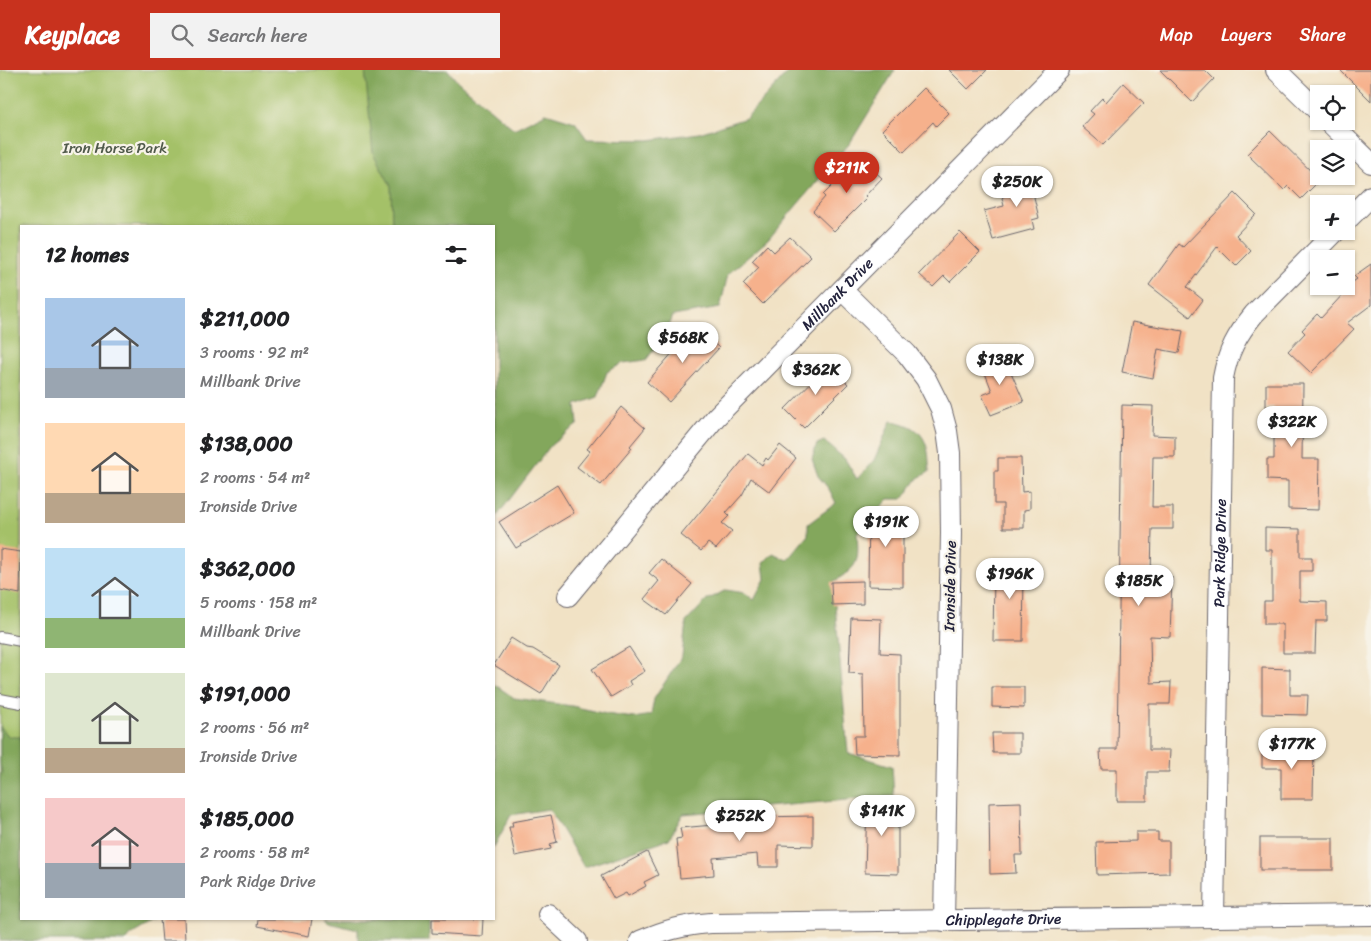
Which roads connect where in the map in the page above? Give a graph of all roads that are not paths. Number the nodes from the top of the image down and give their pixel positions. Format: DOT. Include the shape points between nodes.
graph roads {
  1 [pos="1059,70"];
  2 [pos="1276,70"];
  3 [pos="1310,103"];
  4 [pos="1337,130"];
  5 [pos="1371,163"];
  6 [pos="1371,196"];
  7 [pos="1355,212"];
  8 [pos="1327,240"];
  9 [pos="842,290"];
  10 [pos="568,596"];
  11 [pos="0,637"];
  12 [pos="20,641"];
  13 [pos="0,699"];
  14 [pos="20,702"];
  15 [pos="548,914"];
  16 [pos="1371,915"];
  17 [pos="1214,917"];
  18 [pos="944,921"];
  19 [pos="577,941"];
  20 [pos="640,941"];
  1 -- 9 [label="street, Millbank Drive"];
  2 -- 3 [label="street"];
  4 -- 5 [label="street"];
  6 -- 7 [label="street"];
  8 -- 17 [label="street, Park Ridge Drive" via="1254,314 1226,360 1223,378"];
  9 -- 10 [label="street, Millbank Drive" via="716,418"];
  9 -- 18 [label="street, Ironside Drive" via="907,354 926,379 941,409 947,431 950,533"];
  11 -- 12 [label="lane"];
  13 -- 14 [label="lane"];
  15 -- 19 [label="street"];
  16 -- 17 [label="street, Chipplegate Drive"];
  17 -- 18 [label="street, Chipplegate Drive"];
  18 -- 20 [label="street, Chipplegate Drive" via="688,924"];
}
